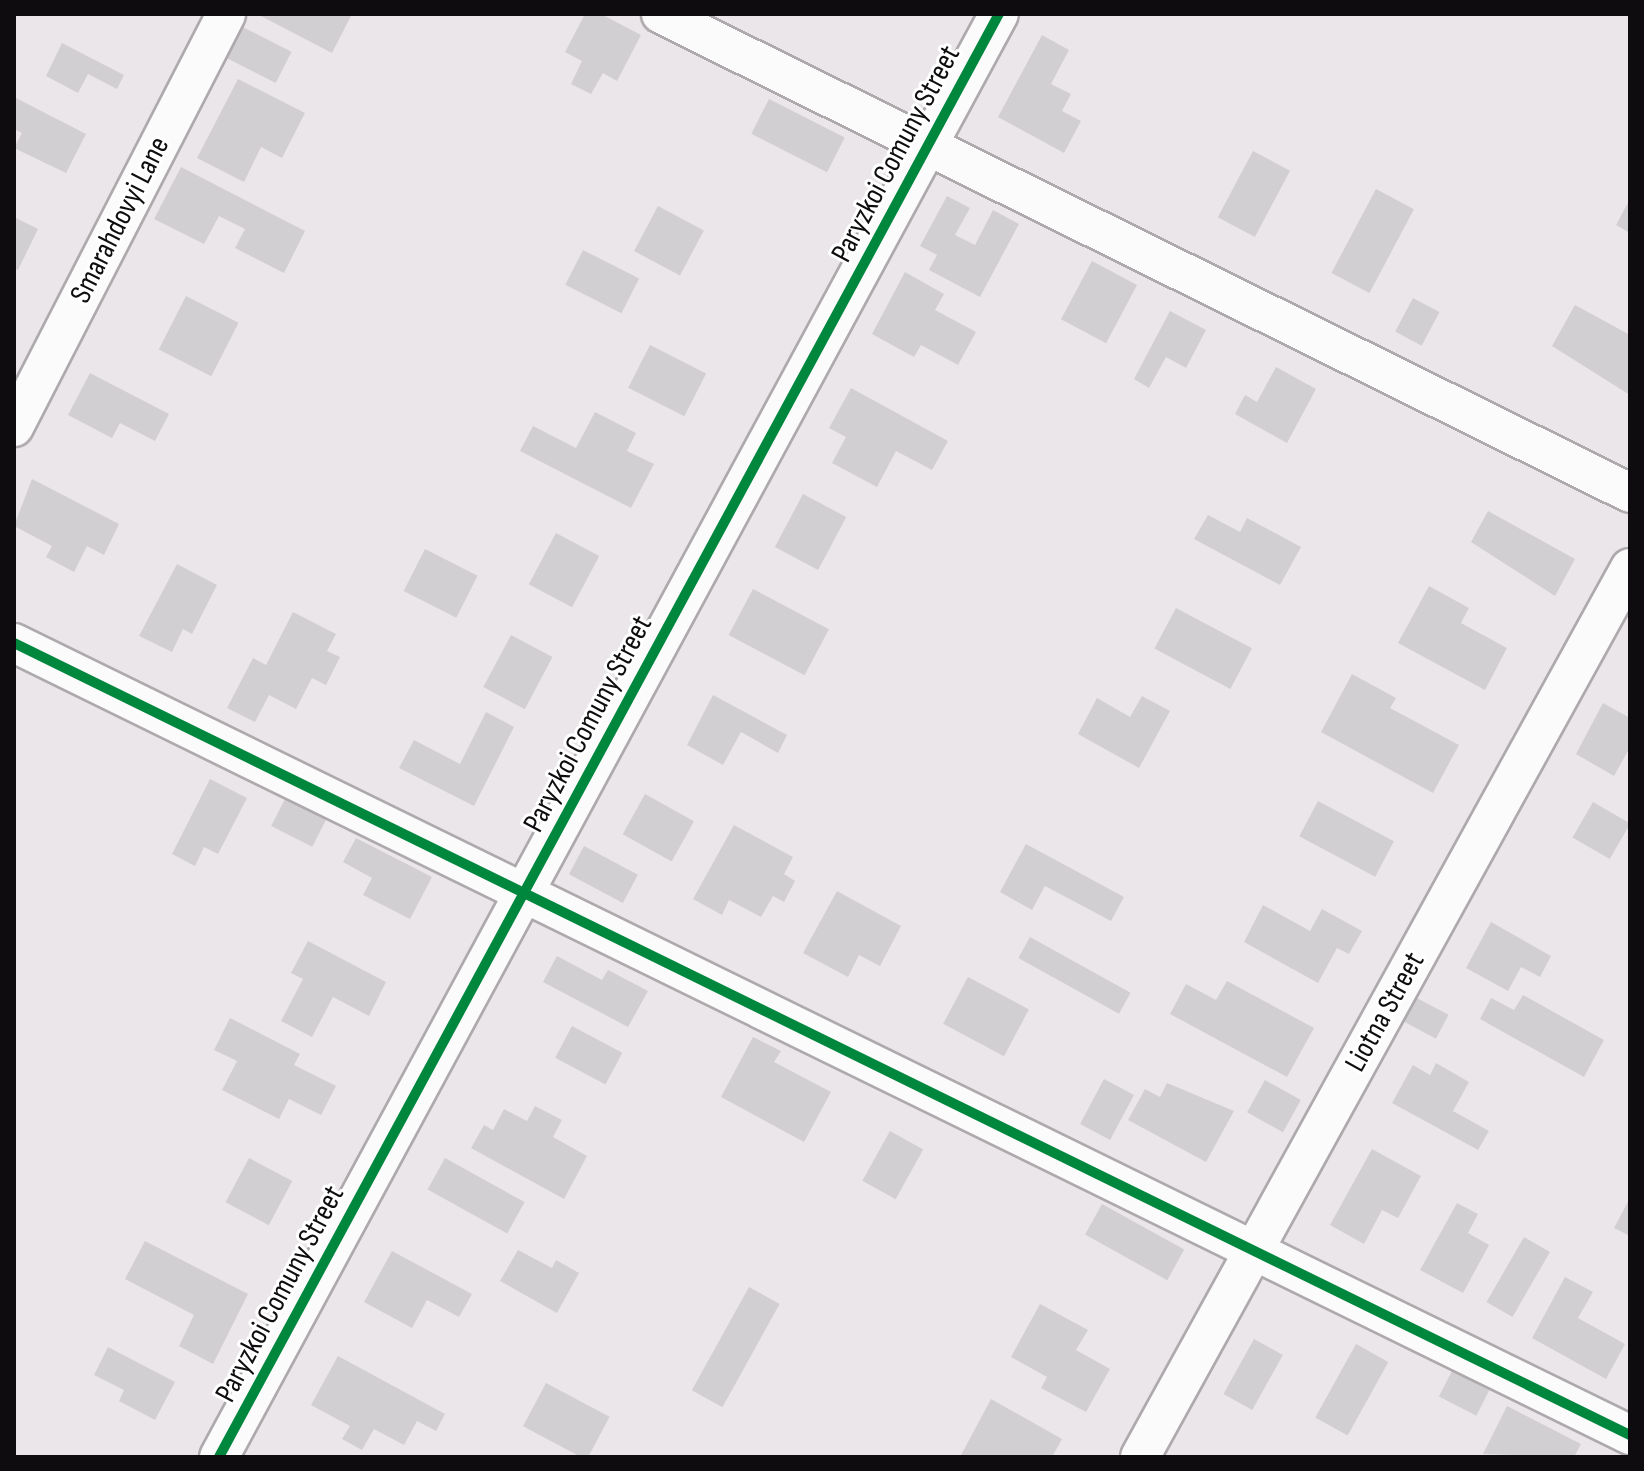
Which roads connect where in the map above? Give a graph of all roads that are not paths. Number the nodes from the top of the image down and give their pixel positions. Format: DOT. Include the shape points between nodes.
graph roads {
  1 [pos="226,14"];
  2 [pos="661,14"];
  3 [pos="999,14"];
  4 [pos="928,146"];
  5 [pos="14,427"];
  6 [pos="1630,493"];
  7 [pos="1630,568"];
  8 [pos="14,643"];
  9 [pos="524,893"];
  10 [pos="1254,1250"];
  11 [pos="1630,1435"];
  12 [pos="219,1457"];
  13 [pos="1140,1457"];
  1 -- 5 [label="street, Smarahdovyi Lane"];
  2 -- 4 [label="street"];
  3 -- 4 [label="street, Paryzkoi Comuny Street"];
  4 -- 6 [label="street"];
  4 -- 9 [label="street, Paryzkoi Comuny Street"];
  7 -- 10 [label="street, Liotna Street"];
  8 -- 9 [label="street"];
  9 -- 10 [label="street"];
  9 -- 12 [label="street, Paryzkoi Comuny Street"];
  10 -- 11 [label="street"];
  10 -- 13 [label="street, Liotna Street"];
}
